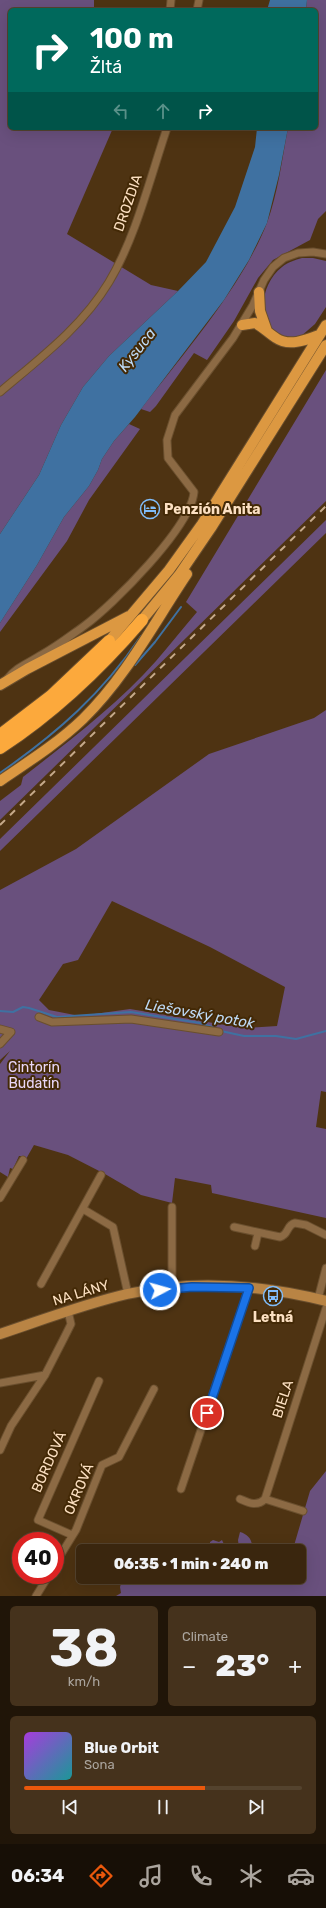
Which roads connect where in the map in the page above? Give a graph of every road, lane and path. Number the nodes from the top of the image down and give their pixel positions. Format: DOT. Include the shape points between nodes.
graph roads {
  1 [pos="166,130"];
  2 [pos="326,254"];
  3 [pos="260,292"];
  4 [pos="242,324"];
  5 [pos="326,325"];
  6 [pos="267,331"];
  7 [pos="319,335"];
  8 [pos="326,345"];
  9 [pos="0,392"];
  10 [pos="197,549"];
  11 [pos="138,616"];
  12 [pos="109,641"];
  13 [pos="2,684"];
  14 [pos="0,735"];
  15 [pos="0,748"];
  16 [pos="0,781"];
  17 [pos="39,1017"];
  18 [pos="0,1029"];
  19 [pos="219,1032"];
  20 [pos="0,1044"];
  21 [pos="23,1160"];
  22 [pos="101,1175"];
  23 [pos="0,1198"];
  24 [pos="172,1207"];
  25 [pos="83,1209"];
  26 [pos="234,1227"];
  27 [pos="258,1233"];
  28 [pos="326,1235"];
  29 [pos="255,1246"];
  30 [pos="326,1268"];
  31 [pos="41,1284"];
  32 [pos="172,1288"];
  33 [pos="249,1288"];
  34 [pos="128,1294"];
  35 [pos="322,1300"];
  36 [pos="326,1308"];
  37 [pos="68,1311"];
  38 [pos="0,1334"];
  39 [pos="45,1375"];
  40 [pos="100,1381"];
  41 [pos="0,1383"];
  42 [pos="154,1389"];
  43 [pos="0,1450"];
  44 [pos="181,1489"];
  45 [pos="265,1498"];
  46 [pos="240,1500"];
  47 [pos="303,1511"];
  48 [pos="72,1535"];
  49 [pos="64,1549"];
  50 [pos="43,1584"];
  51 [pos="36,1596"];
  1 -- 9 [label="street, DROZDIA" via="128,243 108,283 74,327"];
  2 -- 3 [label="street" via="298,253 284,258 273,267"];
  3 -- 4 [label="street"];
  3 -- 6 [label="main road" via="260,311"];
  4 -- 6 [label="main road" via="254,323"];
  4 -- 13 [label="street" via="175,415 167,440 168,458 194,492 186,513 168,543 122,593 85,626 13,671"];
  5 -- 7 [label="main road"];
  6 -- 7 [label="main road" via="276,339 285,342 301,341"];
  7 -- 11 [label="main road" via="202,524"];
  8 -- 10 [label="main road"];
  10 -- 11 [label="main road" via="179,575"];
  10 -- 16 [label="main road" via="197,559 112,685 83,719 51,746"];
  11 -- 12 [label="main road"];
  11 -- 13 [label="main road"];
  11 -- 15 [label="highway" via="89,678 59,705"];
  12 -- 14 [label="highway" via="51,696"];
  17 -- 19 [label="street" via="52,1022 131,1019"];
  18 -- 20 [label="street" via="11,1032"];
  21 -- 23 [label="street"];
  22 -- 25 [label="street"];
  24 -- 32 [label="street"];
  25 -- 31 [label="street"];
  25 -- 34 [label="street" via="113,1227"];
  26 -- 27 [label="street"];
  27 -- 28 [label="street" via="280,1238 285,1235 289,1226 295,1223 306,1225"];
  27 -- 29 [label="street"];
  30 -- 35 [label="street"];
  32 -- 33 [label="street, NA LÁNY"];
  32 -- 34 [label="street, NA LÁNY"];
  33 -- 35 [label="street, NA LÁNY"];
  33 -- 44 [label="street"];
  34 -- 37 [label="street, NA LÁNY"];
  36 -- 45 [label="street, BIELA"];
  37 -- 38 [label="street, NA LÁNY"];
  37 -- 39 [label="street" via="71,1324"];
  39 -- 41 [label="street"];
  39 -- 43 [label="street" via="12,1426"];
  40 -- 48 [label="street, BORDOVÁ" via="38,1520"];
  42 -- 48 [label="street, OKROVÁ" via="119,1458 102,1465"];
  45 -- 46 [label="street" via="255,1504"];
  45 -- 47 [label="street"];
  48 -- 49 [label="street, OKROVÁ"];
  50 -- 51 [label="street"];
}
